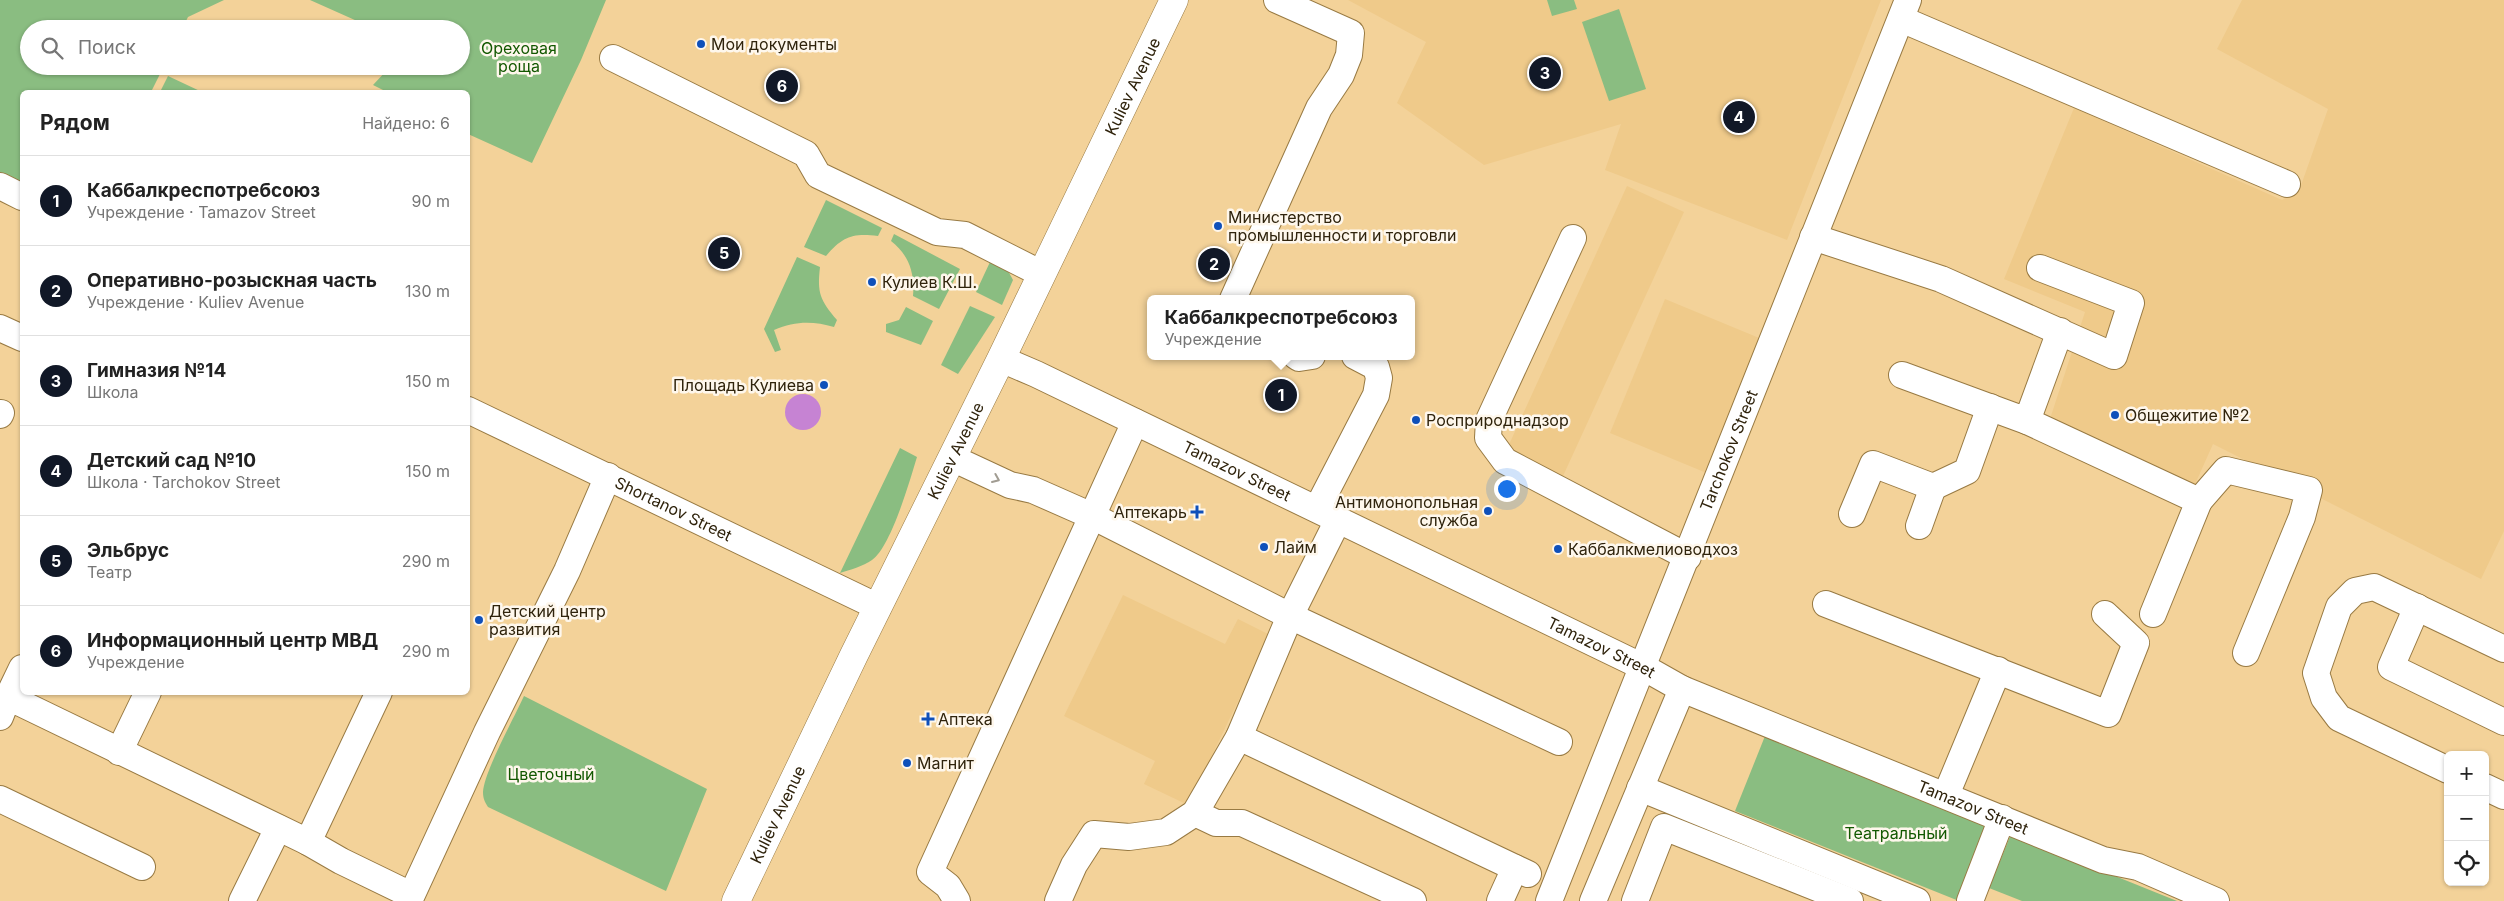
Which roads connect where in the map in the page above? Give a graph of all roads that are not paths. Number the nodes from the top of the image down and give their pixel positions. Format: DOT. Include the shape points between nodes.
graph roads {
  1 [pos="1174,0"];
  2 [pos="1277,0"];
  3 [pos="1905,9"];
  4 [pos="613,58"];
  5 [pos="2287,184"];
  6 [pos="0,186"];
  7 [pos="20,196"];
  8 [pos="1813,237"];
  9 [pos="1573,238"];
  10 [pos="2040,268"];
  11 [pos="1042,274"];
  12 [pos="1236,295"];
  13 [pos="0,328"];
  14 [pos="2060,331"];
  15 [pos="20,337"];
  16 [pos="1001,360"];
  17 [pos="1363,360"];
  18 [pos="1902,375"];
  19 [pos="1990,408"];
  20 [pos="470,411"];
  21 [pos="1136,422"];
  22 [pos="2027,422"];
  23 [pos="952,458"];
  24 [pos="608,476"];
  25 [pos="1933,487"];
  26 [pos="2199,501"];
  27 [pos="1328,514"];
  28 [pos="1852,514"];
  29 [pos="1092,516"];
  30 [pos="1919,526"];
  31 [pos="1688,557"];
  32 [pos="1826,604"];
  33 [pos="878,607"];
  34 [pos="2417,607"];
  35 [pos="2105,614"];
  36 [pos="2153,614"];
  37 [pos="1290,616"];
  38 [pos="2504,649"];
  39 [pos="2246,653"];
  40 [pos="1643,667"];
  41 [pos="1998,670"];
  42 [pos="20,672"];
  43 [pos="1682,689"];
  44 [pos="147,695"];
  45 [pos="378,695"];
  46 [pos="4,707"];
  47 [pos="2504,722"];
  48 [pos="1239,737"];
  49 [pos="1559,742"];
  50 [pos="119,752"];
  51 [pos="2444,768"];
  52 [pos="1640,788"];
  53 [pos="2489,789"];
  54 [pos="1946,795"];
  55 [pos="2504,796"];
  56 [pos="0,799"];
  57 [pos="1196,813"];
  58 [pos="2002,818"];
  59 [pos="278,828"];
  60 [pos="308,842"];
  61 [pos="142,867"];
  62 [pos="410,898"];
  63 [pos="242,901"];
  64 [pos="736,901"];
  65 [pos="957,901"];
  66 [pos="1058,901"];
  67 [pos="1413,901"];
  68 [pos="1500,901"];
  69 [pos="1549,901"];
  70 [pos="1593,901"];
  71 [pos="1635,901"];
  72 [pos="1850,901"];
  73 [pos="1917,901"];
  74 [pos="1970,901"];
  75 [pos="2216,901"];
  1 -- 11 [label="main road, Kuliev Avenue"];
  2 -- 12 [label="street" via="1352,33 1349,55 1341,75 1319,108"];
  3 -- 5 [label="street"];
  3 -- 8 [label="street, Tarchokov Street"];
  4 -- 11 [label="street" via="806,154 818,175 937,232 965,235"];
  6 -- 7 [label="street"];
  8 -- 14 [label="street" via="1941,279"];
  8 -- 31 [label="street, Tarchokov Street"];
  9 -- 31 [label="street" via="1489,420 1488,438 1505,461"];
  10 -- 14 [label="street" via="2131,303 2114,356"];
  11 -- 16 [label="main road, Kuliev Avenue"];
  13 -- 15 [label="street"];
  14 -- 22 [label="street"];
  16 -- 21 [label="street, Tamazov Street"];
  16 -- 23 [label="main road, Kuliev Avenue"];
  17 -- 27 [label="street" via="1376,367 1379,378 1376,394"];
  18 -- 19 [label="street"];
  19 -- 22 [label="street"];
  19 -- 25 [label="street" via="1967,471"];
  20 -- 24 [label="street, Shortanov Street"];
  21 -- 27 [label="street, Tamazov Street"];
  21 -- 29 [label="street"];
  22 -- 26 [label="street"];
  23 -- 29 [label="street, one-way" via="1010,485 1032,490"];
  23 -- 33 [label="main road, Kuliev Avenue"];
  24 -- 33 [label="street, Shortanov Street"];
  24 -- 62 [label="street" via="567,571"];
  25 -- 28 [label="street" via="1874,464"];
  25 -- 30 [label="street"];
  26 -- 36 [label="street"];
  26 -- 39 [label="street" via="2226,470 2309,490 2302,517"];
  27 -- 37 [label="street"];
  27 -- 40 [label="street, Tamazov Street"];
  29 -- 37 [label="street"];
  29 -- 65 [label="street" via="930,872 948,886"];
  31 -- 40 [label="street, Tarchokov Street"];
  32 -- 41 [label="street"];
  33 -- 64 [label="main road, Kuliev Avenue"];
  34 -- 38 [label="street"];
  34 -- 47 [label="street" via="2391,667"];
  34 -- 51 [label="street" via="2374,587 2355,591 2339,607 2316,673 2324,698 2339,718"];
  35 -- 41 [label="street" via="2136,643 2108,714"];
  37 -- 48 [label="street"];
  37 -- 49 [label="street"];
  40 -- 43 [label="street, Tamazov Street"];
  40 -- 69 [label="street, Tarchokov Street"];
  41 -- 54 [label="street"];
  42 -- 46 [label="street"];
  43 -- 52 [label="street"];
  43 -- 54 [label="street, Tamazov Street"];
  44 -- 50 [label="street"];
  45 -- 60 [label="street"];
  46 -- 50 [label="street"];
  48 -- 57 [label="street"];
  48 -- 68 [label="street" via="1522,871"];
  50 -- 59 [label="street"];
  52 -- 70 [label="street"];
  52 -- 73 [label="street"];
  53 -- 55 [label="street"];
  54 -- 58 [label="street, Tamazov Street"];
  56 -- 61 [label="street"];
  57 -- 66 [label="street" via="1166,832 1129,837 1094,834 1074,865"];
  57 -- 67 [label="street" via="1216,822 1242,823"];
  58 -- 74 [label="street"];
  58 -- 75 [label="street, Tamazov Street" via="2104,860 2138,867"];
  59 -- 60 [label="street"];
  59 -- 63 [label="street"];
  60 -- 62 [label="street"];
  71 -- 72 [label="street" via="1664,828"];
}
